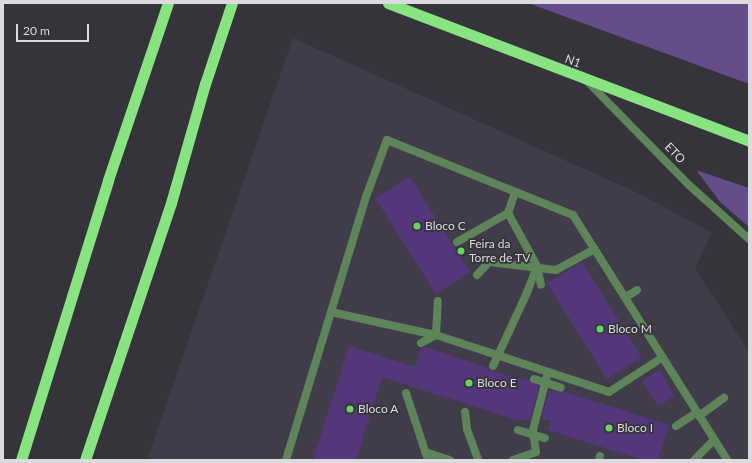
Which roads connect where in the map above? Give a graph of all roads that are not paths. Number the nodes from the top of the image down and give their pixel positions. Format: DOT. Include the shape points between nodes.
graph roads {
  1 [pos="168,3"];
  2 [pos="232,3"];
  3 [pos="388,3"];
  4 [pos="587,81"];
  5 [pos="749,141"];
  6 [pos="515,193"];
  7 [pos="508,213"];
  8 [pos="749,239"];
  9 [pos="457,242"];
  10 [pos="595,249"];
  11 [pos="537,266"];
  12 [pos="477,275"];
  13 [pos="541,285"];
  14 [pos="637,290"];
  15 [pos="626,297"];
  16 [pos="438,301"];
  17 [pos="331,312"];
  18 [pos="436,335"];
  19 [pos="421,343"];
  20 [pos="498,355"];
  21 [pos="663,357"];
  22 [pos="493,366"];
  23 [pos="548,372"];
  24 [pos="534,380"];
  25 [pos="546,383"];
  26 [pos="561,388"];
  27 [pos="406,393"];
  28 [pos="724,398"];
  29 [pos="465,412"];
  30 [pos="697,414"];
  31 [pos="676,426"];
  32 [pos="518,430"];
  33 [pos="534,436"];
  34 [pos="545,438"];
  35 [pos="714,440"];
  36 [pos="425,452"];
  37 [pos="21,460"];
  38 [pos="85,460"];
  39 [pos="286,460"];
  40 [pos="428,460"];
  41 [pos="450,460"];
  42 [pos="478,460"];
  43 [pos="513,460"];
  44 [pos="694,460"];
  45 [pos="727,460"];
  1 -- 37 [label="highway" via="108,180"];
  2 -- 38 [label="highway" via="205,84 171,203"];
  3 -- 4 [label="highway, N1"];
  4 -- 5 [label="highway, N1"];
  4 -- 8 [label="street, ETO" via="689,185"];
  6 -- 7 [label="street"];
  6 -- 10 [label="street" via="572,215"];
  6 -- 17 [label="street" via="388,140"];
  7 -- 9 [label="street"];
  7 -- 11 [label="street"];
  10 -- 11 [label="street" via="556,270"];
  10 -- 15 [label="street"];
  11 -- 12 [label="street" via="489,262"];
  11 -- 13 [label="street"];
  11 -- 20 [label="street"];
  14 -- 15 [label="street"];
  15 -- 21 [label="street"];
  16 -- 18 [label="street"];
  17 -- 18 [label="street"];
  17 -- 39 [label="street"];
  18 -- 19 [label="street"];
  18 -- 20 [label="street"];
  20 -- 22 [label="street"];
  20 -- 23 [label="street"];
  21 -- 23 [label="street" via="609,392"];
  21 -- 30 [label="street"];
  23 -- 25 [label="street"];
  24 -- 25 [label="street"];
  25 -- 26 [label="street"];
  25 -- 33 [label="street"];
  27 -- 36 [label="street"];
  28 -- 30 [label="street"];
  29 -- 42 [label="street" via="467,429"];
  30 -- 31 [label="street"];
  30 -- 35 [label="street"];
  32 -- 33 [label="street"];
  33 -- 34 [label="street"];
  33 -- 43 [label="street" via="536,452"];
  35 -- 44 [label="street"];
  35 -- 45 [label="street"];
  36 -- 40 [label="street"];
  36 -- 41 [label="street"];
}
